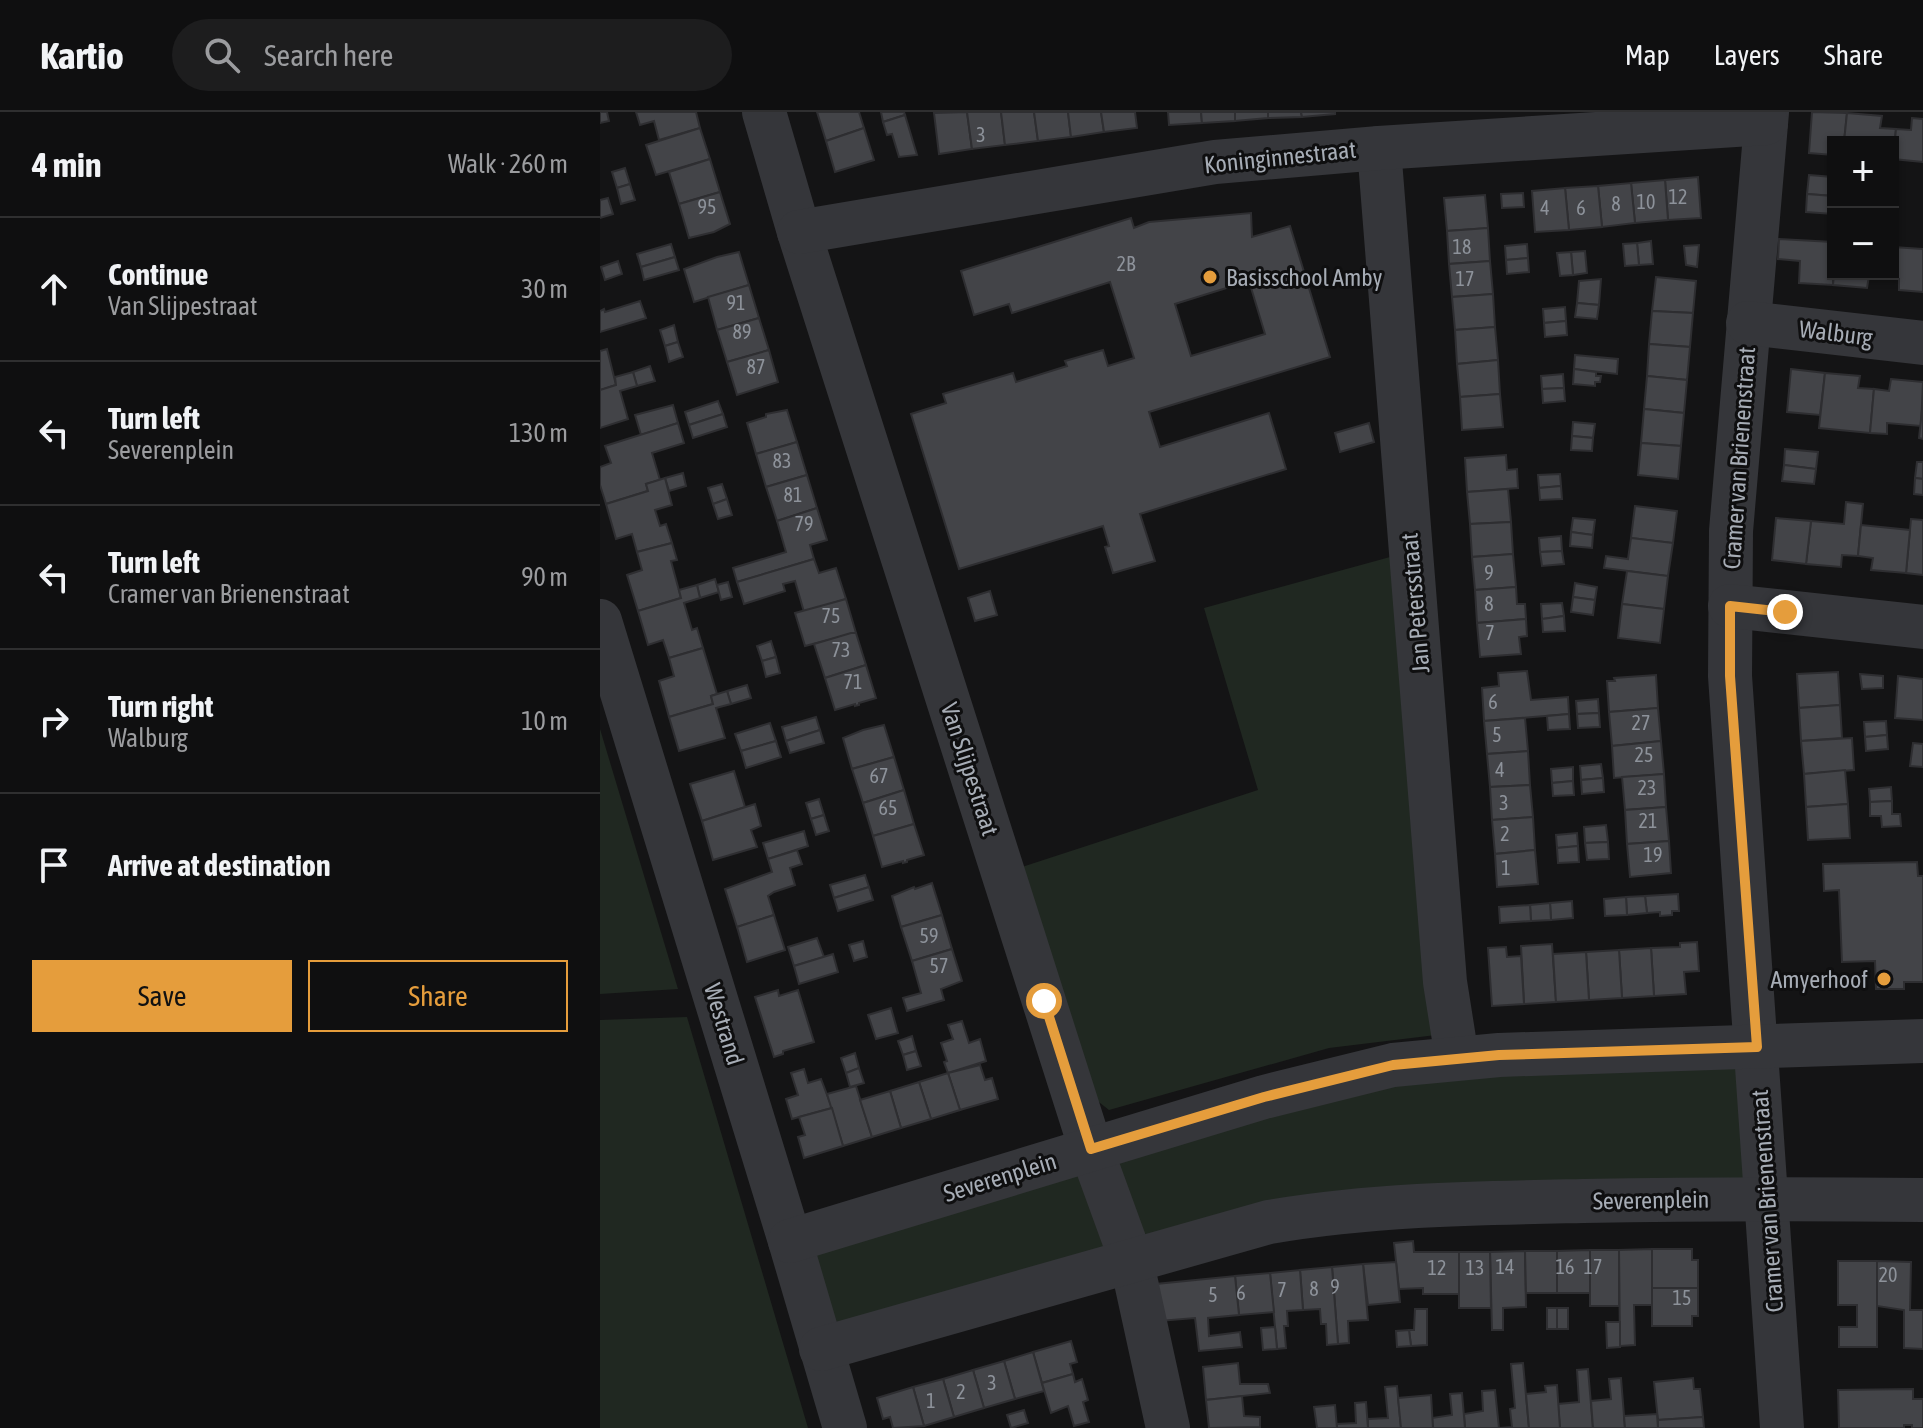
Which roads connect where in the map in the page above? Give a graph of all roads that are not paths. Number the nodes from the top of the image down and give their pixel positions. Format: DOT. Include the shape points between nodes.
graph roads {
  1 [pos="764,112"];
  2 [pos="1766,118"];
  3 [pos="1379,148"];
  4 [pos="799,232"];
  5 [pos="1748,323"];
  6 [pos="1923,343"];
  7 [pos="1730,606"];
  8 [pos="600,621"];
  9 [pos="1923,627"];
  10 [pos="1923,1041"];
  11 [pos="1757,1047"];
  12 [pos="1457,1058"];
  13 [pos="1091,1149"];
  14 [pos="1767,1198"];
  15 [pos="1923,1200"];
  16 [pos="790,1241"];
  17 [pos="1131,1259"];
  18 [pos="821,1349"];
  19 [pos="845,1428"];
  20 [pos="1168,1428"];
  21 [pos="1782,1428"];
  1 -- 4 [label="street, Van Slijpestraat"];
  2 -- 3 [label="street, Koninginnestraat"];
  2 -- 5 [label="street, Cramer van Brienenstraat"];
  3 -- 4 [label="street, Koninginnestraat" via="1215,162"];
  3 -- 12 [label="street, Jan Petersstraat" via="1444,967"];
  4 -- 13 [label="street, Van Slijpestraat"];
  5 -- 6 [label="street, Walburg"];
  5 -- 7 [label="street, Cramer van Brienenstraat"];
  7 -- 9 [label="street"];
  7 -- 11 [label="street, Cramer van Brienenstraat" via="1734,739"];
  8 -- 16 [label="street, Westrand"];
  10 -- 11 [label="street, Severenplein"];
  11 -- 12 [label="street, Severenplein"];
  11 -- 14 [label="street, Cramer van Brienenstraat"];
  12 -- 13 [label="street, Severenplein" via="1393,1065 1264,1097"];
  13 -- 16 [label="street, Severenplein"];
  13 -- 17 [label="street, Van Slijpestraat"];
  14 -- 15 [label="street, Severenplein"];
  14 -- 17 [label="street, Severenplein" via="1467,1203 1337,1211 1269,1222"];
  14 -- 21 [label="street, Cramer van Brienenstraat"];
  16 -- 18 [label="street, Westrand"];
  17 -- 18 [label="street, Severenplein"];
  17 -- 20 [label="street, Van Slijpestraat"];
  18 -- 19 [label="street, Westrand"];
}
